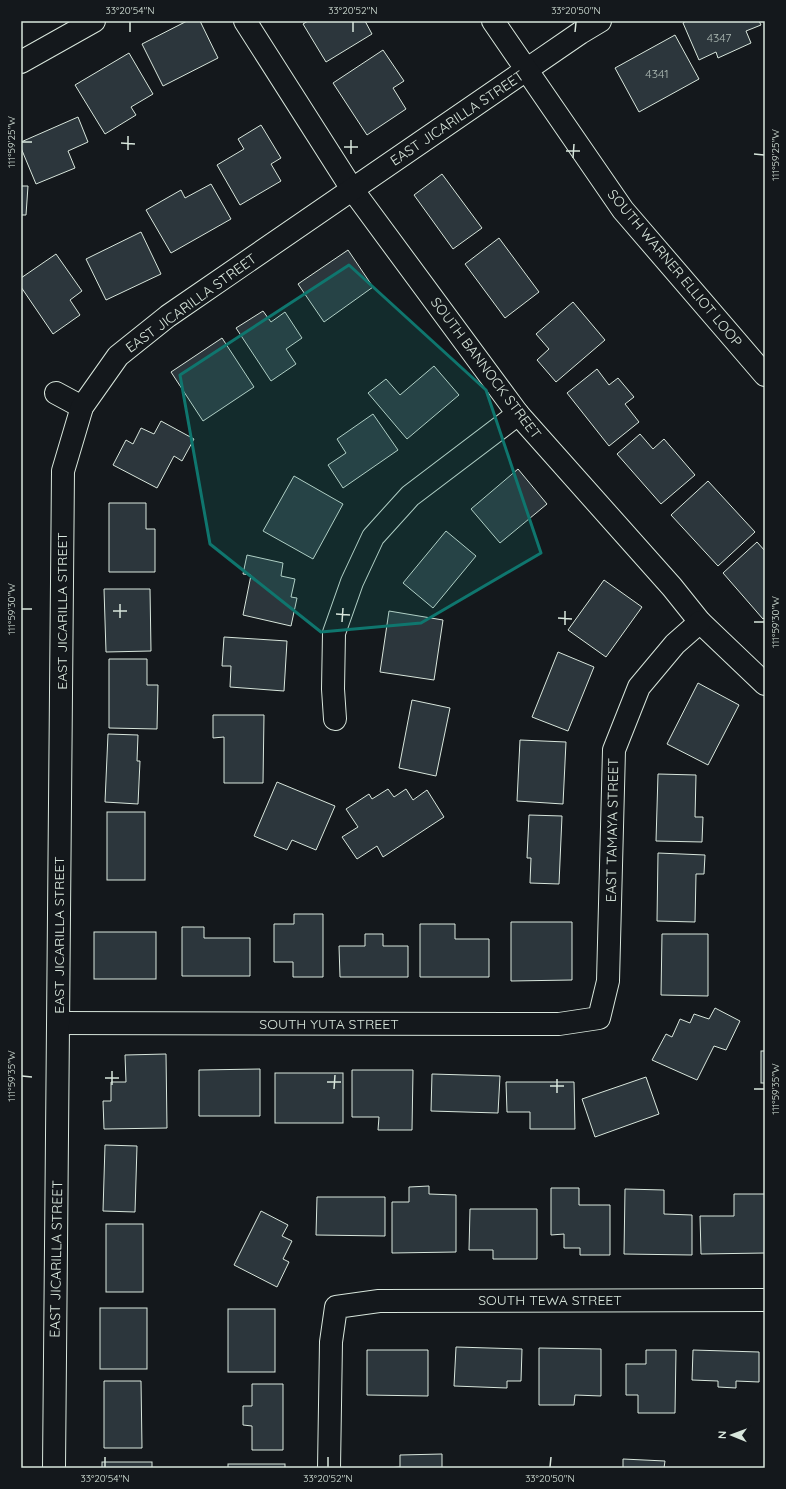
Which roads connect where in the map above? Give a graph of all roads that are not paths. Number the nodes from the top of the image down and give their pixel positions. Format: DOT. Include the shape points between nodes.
graph roads {
  1 [pos="94,21"];
  2 [pos="245,21"];
  3 [pos="493,21"];
  4 [pos="600,21"];
  5 [pos="21,62"];
  6 [pos="526,70"];
  7 [pos="352,189"];
  8 [pos="765,375"];
  9 [pos="56,393"];
  10 [pos="82,406"];
  11 [pos="518,414"];
  12 [pos="700,622"];
  13 [pos="765,684"];
  14 [pos="335,719"];
  15 [pos="599,1018"];
  16 [pos="59,1023"];
  17 [pos="765,1300"];
  18 [pos="54,1468"];
  19 [pos="330,1468"];
  1 -- 5 [label="street"];
  2 -- 7 [label="street, SOUTH BANNOCK STREET"];
  3 -- 6 [label="street, SOUTH WARNER ELLIOT LOOP"];
  4 -- 6 [label="street, EAST JICARILLA STREET"];
  6 -- 7 [label="street, EAST JICARILLA STREET"];
  6 -- 8 [label="street, SOUTH WARNER ELLIOT LOOP" via="623,210"];
  7 -- 10 [label="street, EAST JICARILLA STREET" via="168,316 118,356"];
  7 -- 11 [label="street, SOUTH BANNOCK STREET"];
  9 -- 10 [label="street"];
  10 -- 16 [label="street, EAST JICARILLA STREET" via="63,472"];
  11 -- 12 [label="street, SOUTH BANNOCK STREET"];
  11 -- 14 [label="street" via="410,496 373,537 352,582 334,633"];
  12 -- 13 [label="street, SOUTH BANNOCK STREET"];
  12 -- 15 [label="street, EAST TAMAYA STREET" via="675,644 639,687 614,750 608,981"];
  15 -- 16 [label="street, SOUTH YUTA STREET" via="560,1024"];
  16 -- 18 [label="street, EAST JICARILLA STREET"];
  17 -- 19 [label="street, SOUTH TEWA STREET" via="379,1300 336,1306 331,1342"];
}
